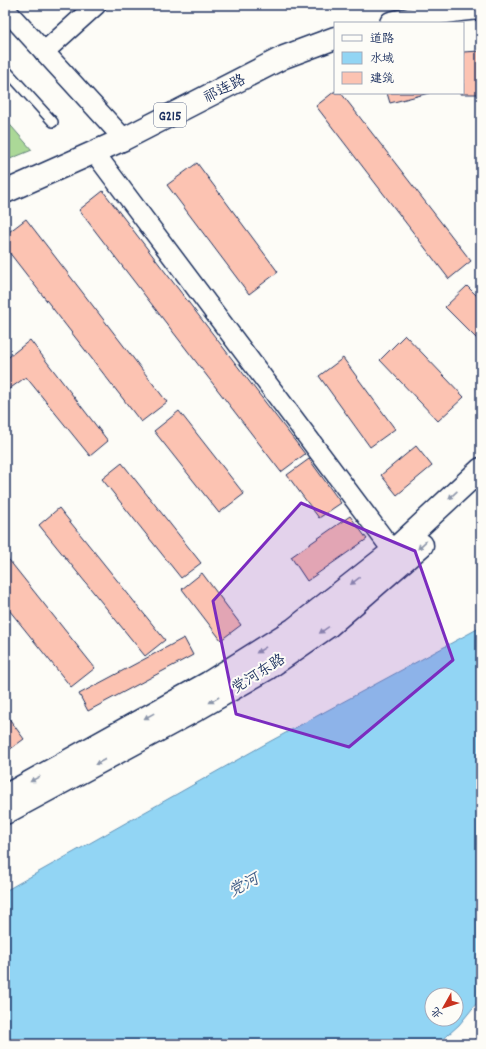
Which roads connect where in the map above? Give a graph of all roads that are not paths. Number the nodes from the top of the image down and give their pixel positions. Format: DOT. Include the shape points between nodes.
graph roads {
  1 [pos="96,5"];
  2 [pos="481,8"];
  3 [pos="5,9"];
  4 [pos="396,22"];
  5 [pos="334,38"];
  6 [pos="44,52"];
  7 [pos="5,69"];
  8 [pos="53,122"];
  9 [pos="124,138"];
  10 [pos="94,152"];
  11 [pos="5,192"];
  12 [pos="481,468"];
  13 [pos="481,490"];
  14 [pos="399,555"];
  15 [pos="5,796"];
  16 [pos="5,813"];
  1 -- 6 [label="street"];
  2 -- 4 [label="main road"];
  3 -- 6 [label="street"];
  5 -- 9 [label="main road, 祁连路 / G215" via="284,56"];
  6 -- 9 [label="street"];
  7 -- 8 [label="lane"];
  9 -- 10 [label="main road, 祁连路 / G215"];
  10 -- 11 [label="main road, 祁连路 / G215"];
  10 -- 14 [label="street"];
  12 -- 14 [label="main road, 党河东路, one-way"];
  13 -- 14 [label="main road, 党河东路, one-way"];
  14 -- 15 [label="main road, 党河东路, one-way" via="294,629 208,683"];
  14 -- 16 [label="main road, 党河东路, one-way" via="329,626 267,669"];
}
